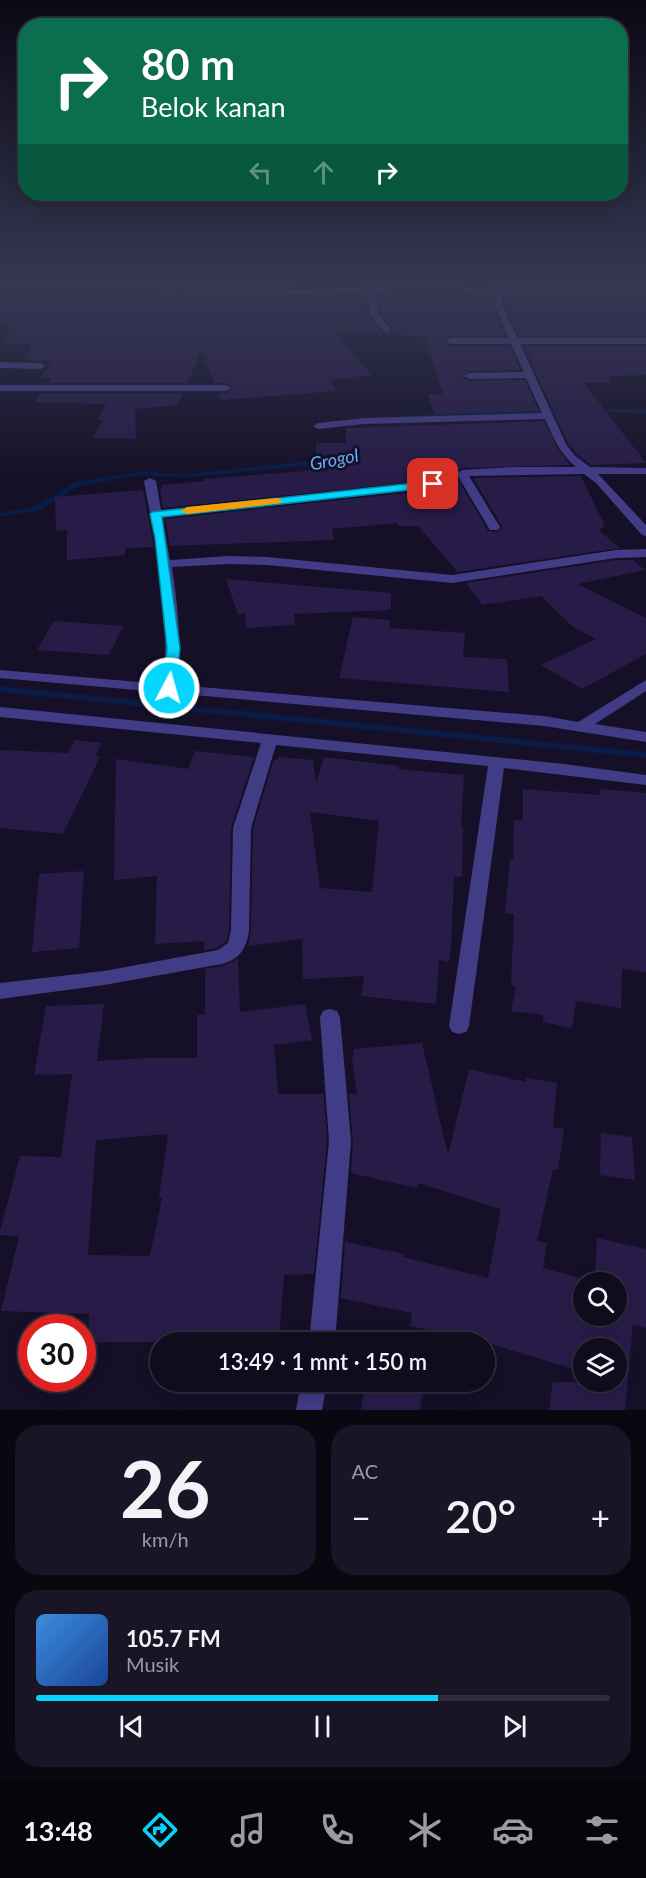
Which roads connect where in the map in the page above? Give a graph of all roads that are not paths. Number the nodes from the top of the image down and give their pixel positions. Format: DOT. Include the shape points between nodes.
graph roads {
  1 [pos="517,348"];
  2 [pos="0,365"];
  3 [pos="40,366"];
  4 [pos="529,375"];
  5 [pos="470,376"];
  6 [pos="0,388"];
  7 [pos="226,388"];
  8 [pos="548,413"];
  9 [pos="318,426"];
  10 [pos="585,469"];
  11 [pos="646,471"];
  12 [pos="150,481"];
  13 [pos="433,484"];
  14 [pos="156,514"];
  15 [pos="494,527"];
  16 [pos="646,532"];
  17 [pos="646,553"];
  18 [pos="164,564"];
  19 [pos="0,674"];
  20 [pos="646,684"];
  21 [pos="169,688"];
  22 [pos="0,712"];
  23 [pos="582,726"];
  24 [pos="646,737"];
  25 [pos="269,741"];
  26 [pos="497,762"];
  27 [pos="646,780"];
  28 [pos="0,991"];
  29 [pos="330,1017"];
  30 [pos="459,1026"];
  31 [pos="323,1332"];
  32 [pos="312,1392"];
  33 [pos="309,1410"];
  1 -- 4 [label="street"];
  2 -- 3 [label="street"];
  4 -- 5 [label="street"];
  4 -- 8 [label="street"];
  6 -- 7 [label="street"];
  8 -- 9 [label="street"];
  8 -- 10 [label="street" via="566,452"];
  10 -- 11 [label="street"];
  10 -- 15 [label="street" via="462,473"];
  10 -- 16 [label="street"];
  12 -- 14 [label="street"];
  13 -- 14 [label="street"];
  14 -- 18 [label="street"];
  17 -- 18 [label="street" via="452,579 267,561"];
  18 -- 21 [label="street" via="173,648"];
  19 -- 21 [label="street"];
  20 -- 23 [label="street"];
  21 -- 23 [label="street"];
  22 -- 25 [label="street"];
  23 -- 24 [label="street"];
  25 -- 26 [label="street"];
  25 -- 28 [label="street" via="242,828 240,930 232,953 104,978"];
  26 -- 27 [label="street"];
  26 -- 30 [label="street"];
  29 -- 31 [label="street" via="340,1141"];
  32 -- 33 [label="street"];
}
